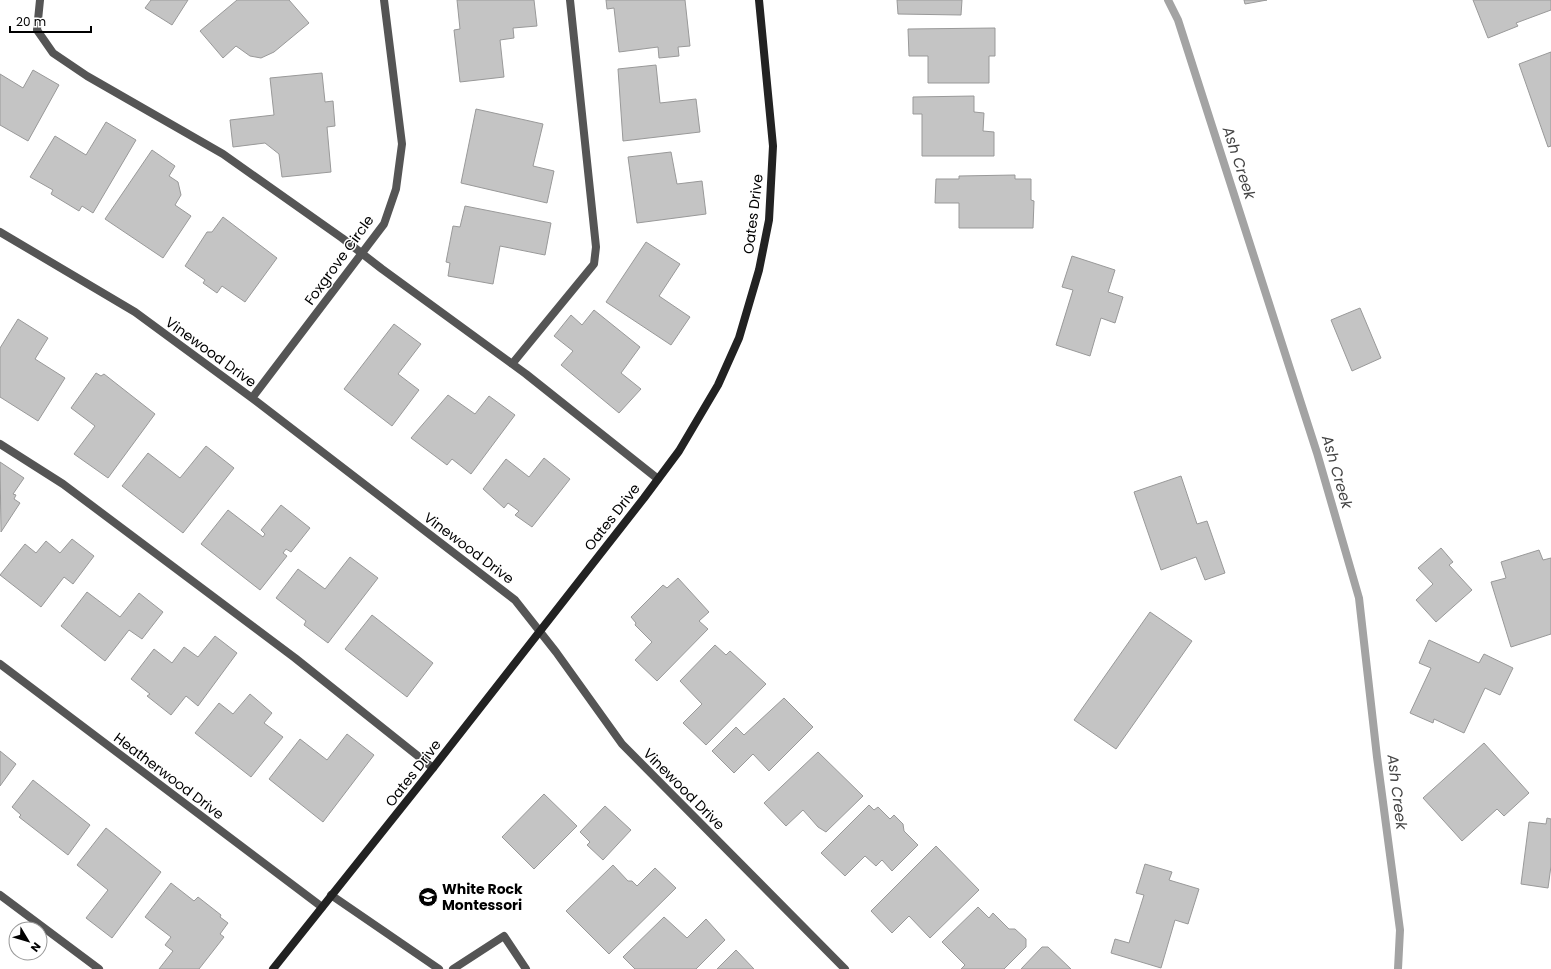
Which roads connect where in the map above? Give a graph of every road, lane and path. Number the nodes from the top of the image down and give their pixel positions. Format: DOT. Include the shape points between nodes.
graph roads {
  1 [pos="40,0"];
  2 [pos="384,0"];
  3 [pos="570,0"];
  4 [pos="759,0"];
  5 [pos="0,232"];
  6 [pos="362,254"];
  7 [pos="512,364"];
  8 [pos="252,398"];
  9 [pos="0,444"];
  10 [pos="658,479"];
  11 [pos="540,630"];
  12 [pos="0,664"];
  13 [pos="434,768"];
  14 [pos="0,895"];
  15 [pos="331,895"];
  16 [pos="322,907"];
  17 [pos="99,969"];
  18 [pos="273,969"];
  19 [pos="439,969"];
  20 [pos="453,969"];
  21 [pos="526,969"];
  22 [pos="845,969"];
  1 -- 6 [label="street" via="37,30 53,52 87,76 223,154"];
  2 -- 6 [label="street, Foxgrove Circle" via="402,144 394,196 384,224"];
  3 -- 7 [label="street" via="596,247 594,264"];
  4 -- 10 [label="street, Oates Drive" via="773,146 769,220 759,270 739,338 718,385 679,451"];
  5 -- 8 [label="street, Vinewood Drive" via="135,312"];
  6 -- 7 [label="street"];
  6 -- 8 [label="street, Foxgrove Circle"];
  7 -- 10 [label="street"];
  8 -- 11 [label="street, Vinewood Drive" via="515,600"];
  9 -- 13 [label="street" via="76,493 295,658"];
  10 -- 11 [label="street, Oates Drive"];
  11 -- 13 [label="street, Oates Drive"];
  11 -- 22 [label="street, Vinewood Drive" via="622,744"];
  12 -- 16 [label="street, Heatherwood Drive"];
  13 -- 15 [label="street, Oates Drive"];
  14 -- 17 [label="street"];
  15 -- 16 [label="street, Oates Drive"];
  15 -- 19 [label="street"];
  16 -- 18 [label="street, Oates Drive"];
  20 -- 21 [label="street" via="504,936"];
}
